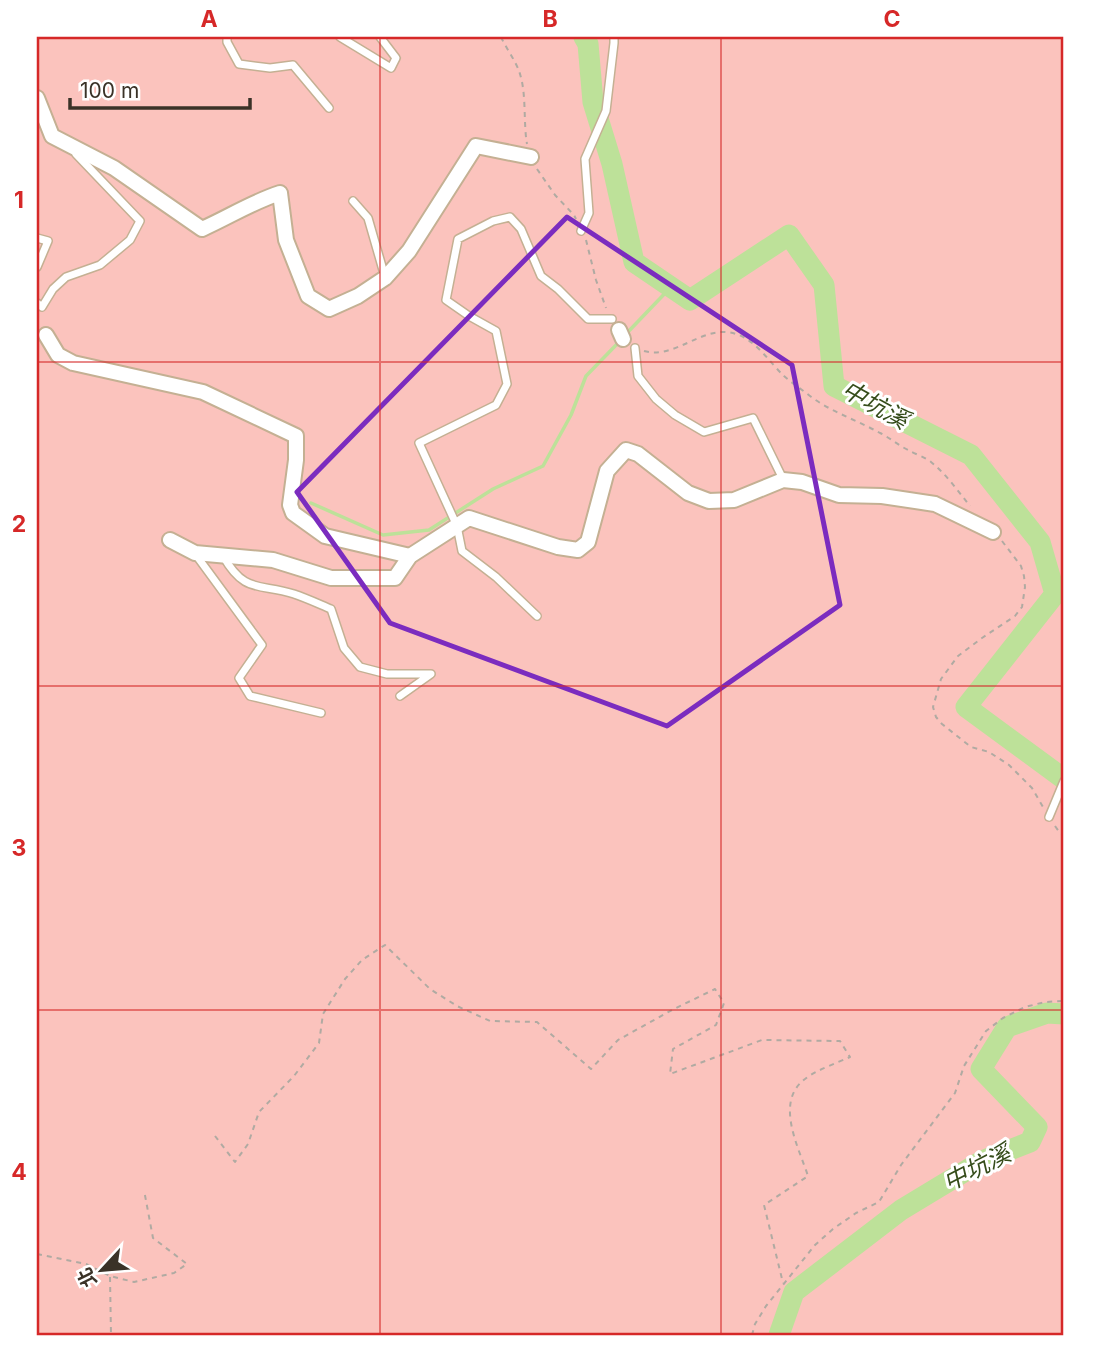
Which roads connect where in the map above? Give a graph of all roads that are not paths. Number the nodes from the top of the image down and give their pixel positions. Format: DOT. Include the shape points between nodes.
graph roads {
  1 [pos="227,37"];
  2 [pos="340,37"];
  3 [pos="380,37"];
  4 [pos="614,37"];
  5 [pos="37,98"];
  6 [pos="329,107"];
  7 [pos="66,143"];
  8 [pos="531,157"];
  9 [pos="353,201"];
  10 [pos="581,231"];
  11 [pos="37,238"];
  12 [pos="37,267"];
  13 [pos="385,278"];
  14 [pos="37,303"];
  15 [pos="46,335"];
  16 [pos="783,480"];
  17 [pos="456,524"];
  18 [pos="993,532"];
  19 [pos="170,540"];
  20 [pos="195,553"];
  21 [pos="223,556"];
  22 [pos="410,556"];
  23 [pos="537,616"];
  24 [pos="400,696"];
  25 [pos="321,713"];
  26 [pos="1064,781"];
  27 [pos="1049,817"];
  1 -- 6 [label="lane" via="239,64 293,65"];
  2 -- 3 [label="lane" via="391,68 396,58"];
  4 -- 10 [label="lane" via="606,111 585,159 589,213"];
  5 -- 7 [label="street" via="52,136"];
  7 -- 13 [label="street" via="114,168 202,229 280,193 286,240 308,296 329,309"];
  7 -- 14 [label="lane" via="140,221 130,240 100,265 66,277 42,307"];
  8 -- 13 [label="street" via="476,146 409,251"];
  9 -- 13 [label="lane" via="368,218"];
  11 -- 12 [label="lane" via="48,241"];
  15 -- 22 [label="street" via="58,355 73,363 203,392 296,436 293,513 325,536"];
  16 -- 17 [label="street" via="734,500 709,501 688,493 638,454 626,450 607,471 588,542 578,550 469,518"];
  16 -- 17 [label="lane" via="753,418 704,432 656,399 638,376 622,334 588,319 541,276 521,229 510,217 493,220 458,239 446,300 496,331 506,384 496,405 419,443"];
  16 -- 18 [label="street" via="839,495 935,504"];
  17 -- 22 [label="street"];
  17 -- 23 [label="lane" via="462,551"];
  19 -- 20 [label="street"];
  20 -- 21 [label="street"];
  20 -- 25 [label="lane" via="262,645 239,678 250,695"];
  21 -- 22 [label="street" via="273,560 331,578 396,578"];
  21 -- 24 [label="lane" via="232,572 250,586 293,594 331,609 344,648 360,667 387,674 431,674"];
  26 -- 27 [label="lane"];
}
